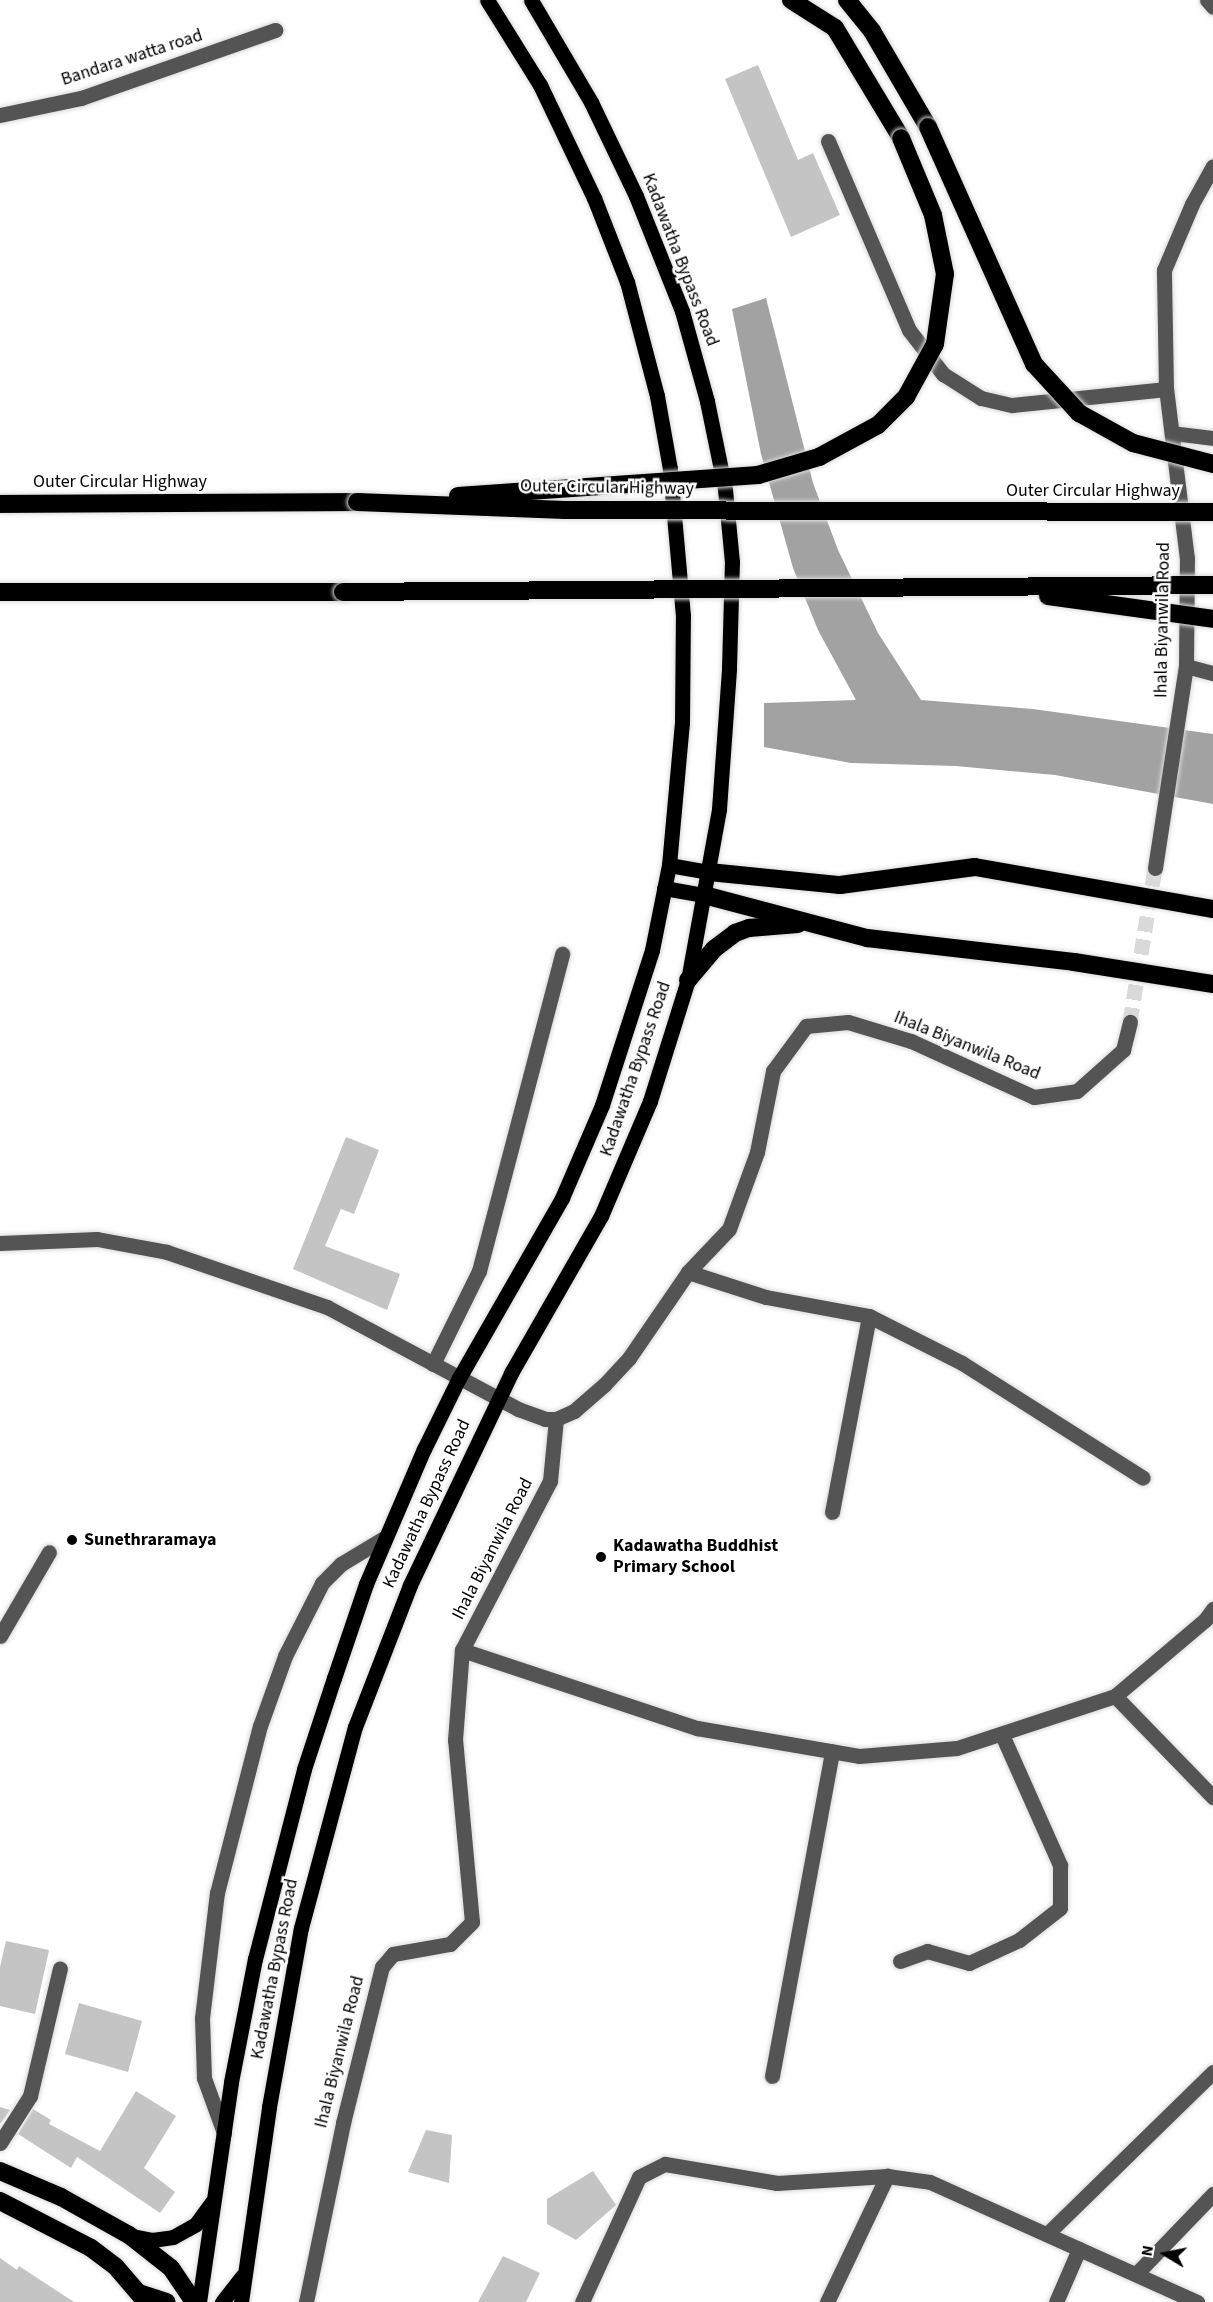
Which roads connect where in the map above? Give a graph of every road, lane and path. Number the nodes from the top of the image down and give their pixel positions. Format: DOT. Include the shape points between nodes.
graph roads {
  1 [pos="487,0"];
  2 [pos="531,0"];
  3 [pos="791,0"];
  4 [pos="847,0"];
  5 [pos="1207,0"];
  6 [pos="1213,7"];
  7 [pos="275,30"];
  8 [pos="0,115"];
  9 [pos="828,141"];
  10 [pos="1213,166"];
  11 [pos="1166,389"];
  12 [pos="1172,433"];
  13 [pos="1213,438"];
  14 [pos="1213,464"];
  15 [pos="357,502"];
  16 [pos="0,504"];
  17 [pos="1213,512"];
  18 [pos="1213,585"];
  19 [pos="986,588"];
  20 [pos="0,592"];
  21 [pos="1213,619"];
  22 [pos="1186,666"];
  23 [pos="1213,673"];
  24 [pos="669,865"];
  25 [pos="1155,868"];
  26 [pos="709,872"];
  27 [pos="664,888"];
  28 [pos="704,895"];
  29 [pos="1213,909"];
  30 [pos="802,924"];
  31 [pos="562,954"];
  32 [pos="688,980"];
  33 [pos="1213,984"];
  34 [pos="1130,1022"];
  35 [pos="0,1243"];
  36 [pos="688,1272"];
  37 [pos="869,1316"];
  38 [pos="433,1364"];
  39 [pos="459,1378"];
  40 [pos="498,1398"];
  41 [pos="556,1419"];
  42 [pos="1143,1478"];
  43 [pos="832,1512"];
  44 [pos="384,1538"];
  45 [pos="49,1552"];
  46 [pos="1213,1609"];
  47 [pos="0,1636"];
  48 [pos="462,1650"];
  49 [pos="1115,1696"];
  50 [pos="1002,1735"];
  51 [pos="832,1751"];
  52 [pos="1213,1797"];
  53 [pos="900,1961"];
  54 [pos="60,1968"];
  55 [pos="1213,2072"];
  56 [pos="772,2076"];
  57 [pos="224,2133"];
  58 [pos="0,2143"];
  59 [pos="0,2171"];
  60 [pos="887,2176"];
  61 [pos="1213,2194"];
  62 [pos="213,2200"];
  63 [pos="0,2201"];
  64 [pos="1047,2234"];
  65 [pos="129,2235"];
  66 [pos="1079,2248"];
  67 [pos="245,2271"];
  68 [pos="1137,2273"];
  69 [pos="143,2297"];
  70 [pos="167,2302"];
  71 [pos="194,2302"];
  72 [pos="199,2302"];
  73 [pos="222,2302"];
  74 [pos="241,2302"];
  75 [pos="306,2302"];
  76 [pos="582,2302"];
  77 [pos="827,2302"];
  78 [pos="1056,2302"];
  79 [pos="1197,2302"];
  1 -- 24 [label="main road, Kadawatha Bypass Road" via="540,85 594,198 627,282 657,396 671,481 683,616 682,723"];
  2 -- 26 [label="main road, Kadawatha Bypass Road" via="591,102 640,206 685,320 719,454 729,526 731,604 723,767"];
  3 -- 15 [label="highway, bridge" via="835,28 901,138 933,215 945,274 935,344 906,397 878,425 819,457 758,475"];
  4 -- 14 [label="highway, bridge" via="873,31 928,127 1034,364 1079,413 1133,443"];
  5 -- 6 [label="street"];
  7 -- 8 [label="street, Bandara watta road" via="81,98"];
  9 -- 11 [label="street" via="909,330 943,374 981,398 1012,405"];
  10 -- 11 [label="street, Ihala Biyanwila Road" via="1164,270"];
  11 -- 12 [label="street, Ihala Biyanwila Road"];
  12 -- 13 [label="street"];
  12 -- 22 [label="street, Ihala Biyanwila Road" via="1187,559"];
  15 -- 16 [label="highway, Outer Circular Highway"];
  15 -- 17 [label="highway, Outer Circular Highway, bridge" via="565,510"];
  18 -- 19 [label="highway, bridge"];
  19 -- 20 [label="highway, bridge"];
  19 -- 21 [label="highway, bridge"];
  22 -- 23 [label="street"];
  22 -- 25 [label="street, Ihala Biyanwila Road"];
  24 -- 26 [label="main road"];
  24 -- 27 [label="main road, Kadawatha Bypass Road"];
  26 -- 28 [label="main road, Kadawatha Bypass Road"];
  26 -- 29 [label="highway" via="840,885 975,867"];
  27 -- 28 [label="main road"];
  27 -- 39 [label="main road, Kadawatha Bypass Road" via="639,995 602,1105 562,1198"];
  28 -- 30 [label="highway"];
  28 -- 32 [label="main road, Kadawatha Bypass Road"];
  30 -- 32 [label="highway" via="749,928 735,933 714,949"];
  30 -- 33 [label="highway" via="867,938 1074,962"];
  31 -- 38 [label="street" via="479,1271"];
  32 -- 40 [label="main road, Kadawatha Bypass Road" via="650,1101 624,1166 580,1256"];
  34 -- 36 [label="street, Ihala Biyanwila Road" via="1123,1050 1077,1091 1034,1097 911,1041 848,1022 806,1026 773,1071 758,1152 729,1229"];
  35 -- 38 [label="street" via="97,1239 167,1252 327,1307"];
  36 -- 37 [label="street" via="766,1297"];
  36 -- 41 [label="street, Ihala Biyanwila Road" via="623,1365 589,1400"];
  37 -- 42 [label="street" via="962,1363"];
  37 -- 43 [label="street"];
  38 -- 39 [label="street"];
  39 -- 40 [label="street"];
  39 -- 44 [label="main road, Kadawatha Bypass Road"];
  40 -- 41 [label="street" via="532,1415"];
  40 -- 67 [label="main road, Kadawatha Bypass Road" via="389,1632 324,1832 290,1985"];
  41 -- 48 [label="street, Ihala Biyanwila Road" via="550,1481"];
  44 -- 57 [label="main road, Kadawatha Bypass Road" via="324,1708 275,1877 240,2035"];
  44 -- 57 [label="street" via="341,1564 318,1589 285,1656 260,1725 217,1893 202,2018 204,2078"];
  45 -- 47 [label="street"];
  46 -- 49 [label="street"];
  48 -- 51 [label="street" via="697,1728"];
  48 -- 75 [label="street, Ihala Biyanwila Road" via="454,1740 472,1922 450,1944 393,1954 381,1967 343,2123"];
  49 -- 50 [label="street"];
  49 -- 52 [label="street"];
  50 -- 51 [label="street" via="957,1748 859,1756"];
  50 -- 53 [label="street" via="1060,1865 1060,1908 1019,1940 969,1962 927,1951"];
  51 -- 56 [label="street"];
  54 -- 58 [label="street" via="30,2096"];
  55 -- 64 [label="street"];
  57 -- 62 [label="main road, Kadawatha Bypass Road"];
  59 -- 65 [label="highway" via="61,2197"];
  60 -- 64 [label="street" via="930,2182"];
  60 -- 76 [label="street" via="777,2183 665,2164 639,2176"];
  60 -- 77 [label="street"];
  61 -- 68 [label="street"];
  62 -- 65 [label="main road" via="196,2224 173,2237 152,2240"];
  62 -- 72 [label="main road, Kadawatha Bypass Road"];
  63 -- 69 [label="highway" via="91,2248"];
  64 -- 66 [label="street"];
  65 -- 71 [label="highway" via="171,2268"];
  66 -- 68 [label="street"];
  66 -- 78 [label="street"];
  67 -- 73 [label="main road"];
  67 -- 74 [label="main road, Kadawatha Bypass Road"];
  68 -- 79 [label="street"];
  69 -- 70 [label="highway"];
}
